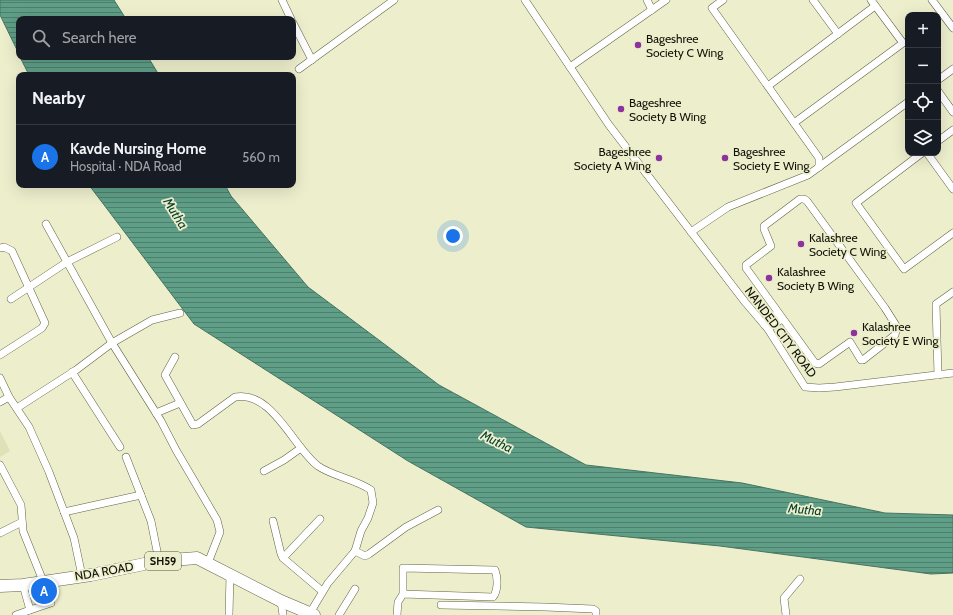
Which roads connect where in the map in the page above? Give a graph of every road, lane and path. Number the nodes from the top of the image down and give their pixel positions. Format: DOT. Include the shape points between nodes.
graph roads {
  1 [pos="282,0"];
  2 [pos="394,0"];
  3 [pos="525,0"];
  4 [pos="646,0"];
  5 [pos="666,0"];
  6 [pos="722,0"];
  7 [pos="813,0"];
  8 [pos="871,0"];
  9 [pos="932,0"];
  10 [pos="876,6"];
  11 [pos="652,10"];
  12 [pos="938,12"];
  13 [pos="290,16"];
  14 [pos="941,17"];
  15 [pos="296,28"];
  16 [pos="953,28"];
  17 [pos="838,34"];
  18 [pos="905,41"];
  19 [pos="312,60"];
  20 [pos="570,67"];
  21 [pos="299,69"];
  22 [pos="953,69"];
  23 [pos="941,78"];
  24 [pos="768,86"];
  25 [pos="941,95"];
  26 [pos="905,104"];
  27 [pos="953,112"];
  28 [pos="794,123"];
  29 [pos="953,130"];
  30 [pos="941,139"];
  31 [pos="918,156"];
  32 [pos="929,156"];
  33 [pos="820,167"];
  34 [pos="953,189"];
  35 [pos="46,224"];
  36 [pos="691,232"];
  37 [pos="953,233"];
  38 [pos="117,237"];
  39 [pos="1,246"];
  40 [pos="67,262"];
  41 [pos="28,287"];
  42 [pos="953,292"];
  43 [pos="10,299"];
  44 [pos="180,313"];
  45 [pos="780,316"];
  46 [pos="766,327"];
  47 [pos="112,343"];
  48 [pos="0,355"];
  49 [pos="175,357"];
  50 [pos="72,372"];
  51 [pos="953,373"];
  52 [pos="938,375"];
  53 [pos="0,378"];
  54 [pos="9,398"];
  55 [pos="0,402"];
  56 [pos="180,403"];
  57 [pos="17,408"];
  58 [pos="156,413"];
  59 [pos="120,447"];
  60 [pos="301,448"];
  61 [pos="126,457"];
  62 [pos="0,465"];
  63 [pos="264,471"];
  64 [pos="141,495"];
  65 [pos="438,510"];
  66 [pos="64,512"];
  67 [pos="320,519"];
  68 [pos="22,522"];
  69 [pos="273,522"];
  70 [pos="0,533"];
  71 [pos="355,551"];
  72 [pos="283,558"];
  73 [pos="159,561"];
  74 [pos="208,563"];
  75 [pos="82,576"];
  76 [pos="230,576"];
  77 [pos="800,579"];
  78 [pos="43,581"];
  79 [pos="23,585"];
  80 [pos="0,586"];
  81 [pos="355,588"];
  82 [pos="322,591"];
  83 [pos="403,594"];
  84 [pos="281,601"];
  85 [pos="51,603"];
  86 [pos="440,605"];
  87 [pos="30,610"];
  88 [pos="312,614"];
  89 [pos="16,615"];
  90 [pos="229,615"];
  91 [pos="283,615"];
  92 [pos="339,615"];
  93 [pos="397,615"];
  94 [pos="596,615"];
  95 [pos="786,615"];
  1 -- 13 [label="street"];
  2 -- 19 [label="street"];
  3 -- 20 [label="street, NANDED CITY ROAD"];
  4 -- 11 [label="street"];
  5 -- 11 [label="street"];
  6 -- 24 [label="street" via="712,8"];
  7 -- 17 [label="street"];
  8 -- 10 [label="street"];
  9 -- 12 [label="street"];
  10 -- 17 [label="street"];
  10 -- 18 [label="street"];
  11 -- 20 [label="street"];
  14 -- 16 [label="street"];
  15 -- 19 [label="street"];
  17 -- 24 [label="street"];
  18 -- 28 [label="street"];
  19 -- 21 [label="street"];
  20 -- 36 [label="street, NANDED CITY ROAD" via="609,125"];
  22 -- 23 [label="street"];
  24 -- 28 [label="street"];
  25 -- 27 [label="street"];
  26 -- 33 [label="street"];
  28 -- 33 [label="street" via="819,158"];
  29 -- 30 [label="street"];
  31 -- 37 [label="street" via="856,203 904,269"];
  32 -- 34 [label="street"];
  33 -- 36 [label="street" via="808,175 728,207"];
  35 -- 40 [label="street"];
  36 -- 46 [label="street, NANDED CITY ROAD"];
  38 -- 40 [label="street"];
  39 -- 41 [label="street" via="12,252"];
  40 -- 41 [label="street"];
  40 -- 47 [label="street"];
  41 -- 43 [label="street"];
  41 -- 48 [label="street" via="45,323 42,328"];
  42 -- 52 [label="street" via="936,304"];
  44 -- 47 [label="street" via="152,320"];
  45 -- 45 [label="street" via="746,266 771,246 764,226 798,200 804,199 885,308 897,327 897,332 863,360 850,342 818,364"];
  45 -- 46 [label="street"];
  46 -- 52 [label="street, NANDED CITY ROAD" via="805,387 835,387"];
  47 -- 50 [label="street"];
  47 -- 58 [label="street"];
  49 -- 56 [label="street" via="165,375"];
  50 -- 57 [label="street"];
  50 -- 59 [label="street"];
  51 -- 52 [label="street, NANDED CITY ROAD"];
  53 -- 54 [label="street"];
  54 -- 55 [label="street"];
  54 -- 57 [label="street"];
  56 -- 58 [label="street"];
  56 -- 60 [label="street" via="193,425 196,425 235,397 248,396 275,415"];
  57 -- 66 [label="street" via="29,427"];
  58 -- 74 [label="street" via="219,526 220,532"];
  60 -- 63 [label="street"];
  60 -- 71 [label="street" via="319,467 371,490 373,503"];
  61 -- 64 [label="street"];
  62 -- 68 [label="street" via="21,505"];
  64 -- 66 [label="street"];
  64 -- 73 [label="street" via="151,521"];
  65 -- 71 [label="street" via="406,527 365,556"];
  66 -- 75 [label="street" via="74,538"];
  67 -- 72 [label="street"];
  68 -- 70 [label="street"];
  68 -- 78 [label="street" via="23,531"];
  69 -- 72 [label="street"];
  71 -- 82 [label="street"];
  72 -- 82 [label="street"];
  73 -- 74 [label="main road, NDA ROAD / SH59" via="197,558"];
  73 -- 75 [label="main road, NDA ROAD / SH59"];
  74 -- 76 [label="main road, NDA ROAD / SH59"];
  75 -- 78 [label="main road, NDA ROAD / SH59"];
  76 -- 84 [label="main road, NDA ROAD / SH59"];
  76 -- 90 [label="street"];
  77 -- 95 [label="street" via="784,598"];
  78 -- 79 [label="main road, NDA ROAD / SH59"];
  79 -- 80 [label="main road, NDA ROAD / SH59"];
  79 -- 87 [label="street"];
  81 -- 92 [label="street"];
  82 -- 88 [label="street"];
  83 -- 83 [label="street" via="492,598 496,591 497,575 495,570 403,568"];
  83 -- 93 [label="street" via="398,602"];
  84 -- 88 [label="main road, NDA ROAD / SH59"];
  84 -- 91 [label="street"];
  85 -- 87 [label="street"];
  86 -- 94 [label="street" via="593,609"];
  87 -- 89 [label="street"];
}
